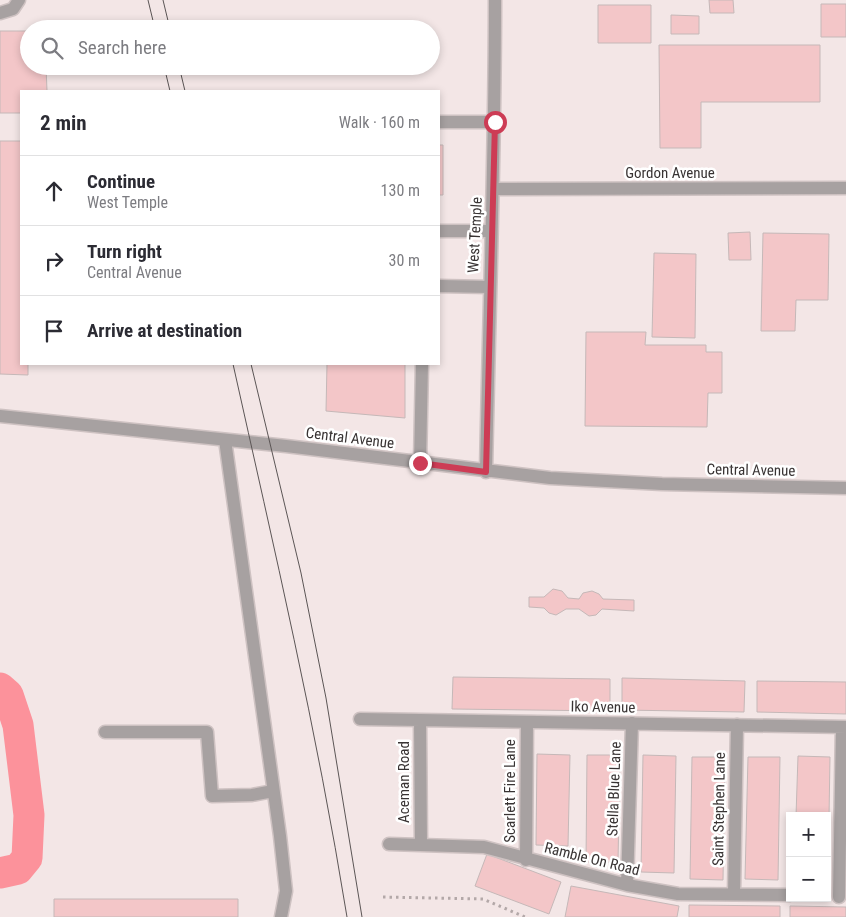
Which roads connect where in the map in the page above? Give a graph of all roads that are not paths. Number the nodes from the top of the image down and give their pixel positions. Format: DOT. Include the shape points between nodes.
graph roads {
  1 [pos="19,0"];
  2 [pos="494,0"];
  3 [pos="0,13"];
  4 [pos="440,122"];
  5 [pos="495,122"];
  6 [pos="846,188"];
  7 [pos="493,189"];
  8 [pos="440,231"];
  9 [pos="491,231"];
  10 [pos="440,286"];
  11 [pos="489,287"];
  12 [pos="422,365"];
  13 [pos="0,416"];
  14 [pos="224,440"];
  15 [pos="420,463"];
  16 [pos="486,472"];
  17 [pos="846,488"];
  18 [pos="360,719"];
  19 [pos="420,720"];
  20 [pos="527,722"];
  21 [pos="632,723"];
  22 [pos="737,725"];
  23 [pos="844,727"];
  24 [pos="105,732"];
  25 [pos="274,791"];
  26 [pos="388,844"];
  27 [pos="421,844"];
  28 [pos="526,860"];
  29 [pos="627,885"];
  30 [pos="734,894"];
  31 [pos="786,895"];
  32 [pos="838,896"];
  33 [pos="281,917"];
  1 -- 3 [label="street" via="13,9"];
  2 -- 5 [label="street, West Temple"];
  4 -- 5 [label="street"];
  5 -- 7 [label="street, West Temple"];
  6 -- 7 [label="street, Gordon Avenue"];
  7 -- 9 [label="street, West Temple"];
  8 -- 9 [label="street"];
  9 -- 11 [label="street, West Temple"];
  10 -- 11 [label="street"];
  11 -- 16 [label="street, West Temple"];
  12 -- 15 [label="street"];
  13 -- 14 [label="street, Central Avenue"];
  14 -- 15 [label="street, Central Avenue"];
  14 -- 25 [label="street"];
  15 -- 16 [label="street, Central Avenue"];
  16 -- 17 [label="street, Central Avenue" via="662,484"];
  18 -- 19 [label="street, Iko Avenue"];
  19 -- 20 [label="street, Iko Avenue"];
  19 -- 27 [label="street, Aceman Road"];
  20 -- 21 [label="street, Iko Avenue"];
  20 -- 28 [label="street, Scarlett Fire Lane"];
  21 -- 22 [label="street, Iko Avenue"];
  21 -- 29 [label="street, Stella Blue Lane"];
  22 -- 23 [label="street, Iko Avenue"];
  22 -- 30 [label="street, Saint Stephen Lane"];
  23 -- 32 [label="street"];
  24 -- 25 [label="street" via="207,732 212,796"];
  25 -- 33 [label="street" via="286,891"];
  26 -- 27 [label="street, Ramble On Road"];
  27 -- 28 [label="street, Ramble On Road" via="484,847"];
  28 -- 29 [label="street, Ramble On Road"];
  29 -- 30 [label="street, Ramble On Road" via="678,894"];
  30 -- 31 [label="street, Ramble On Road"];
}
